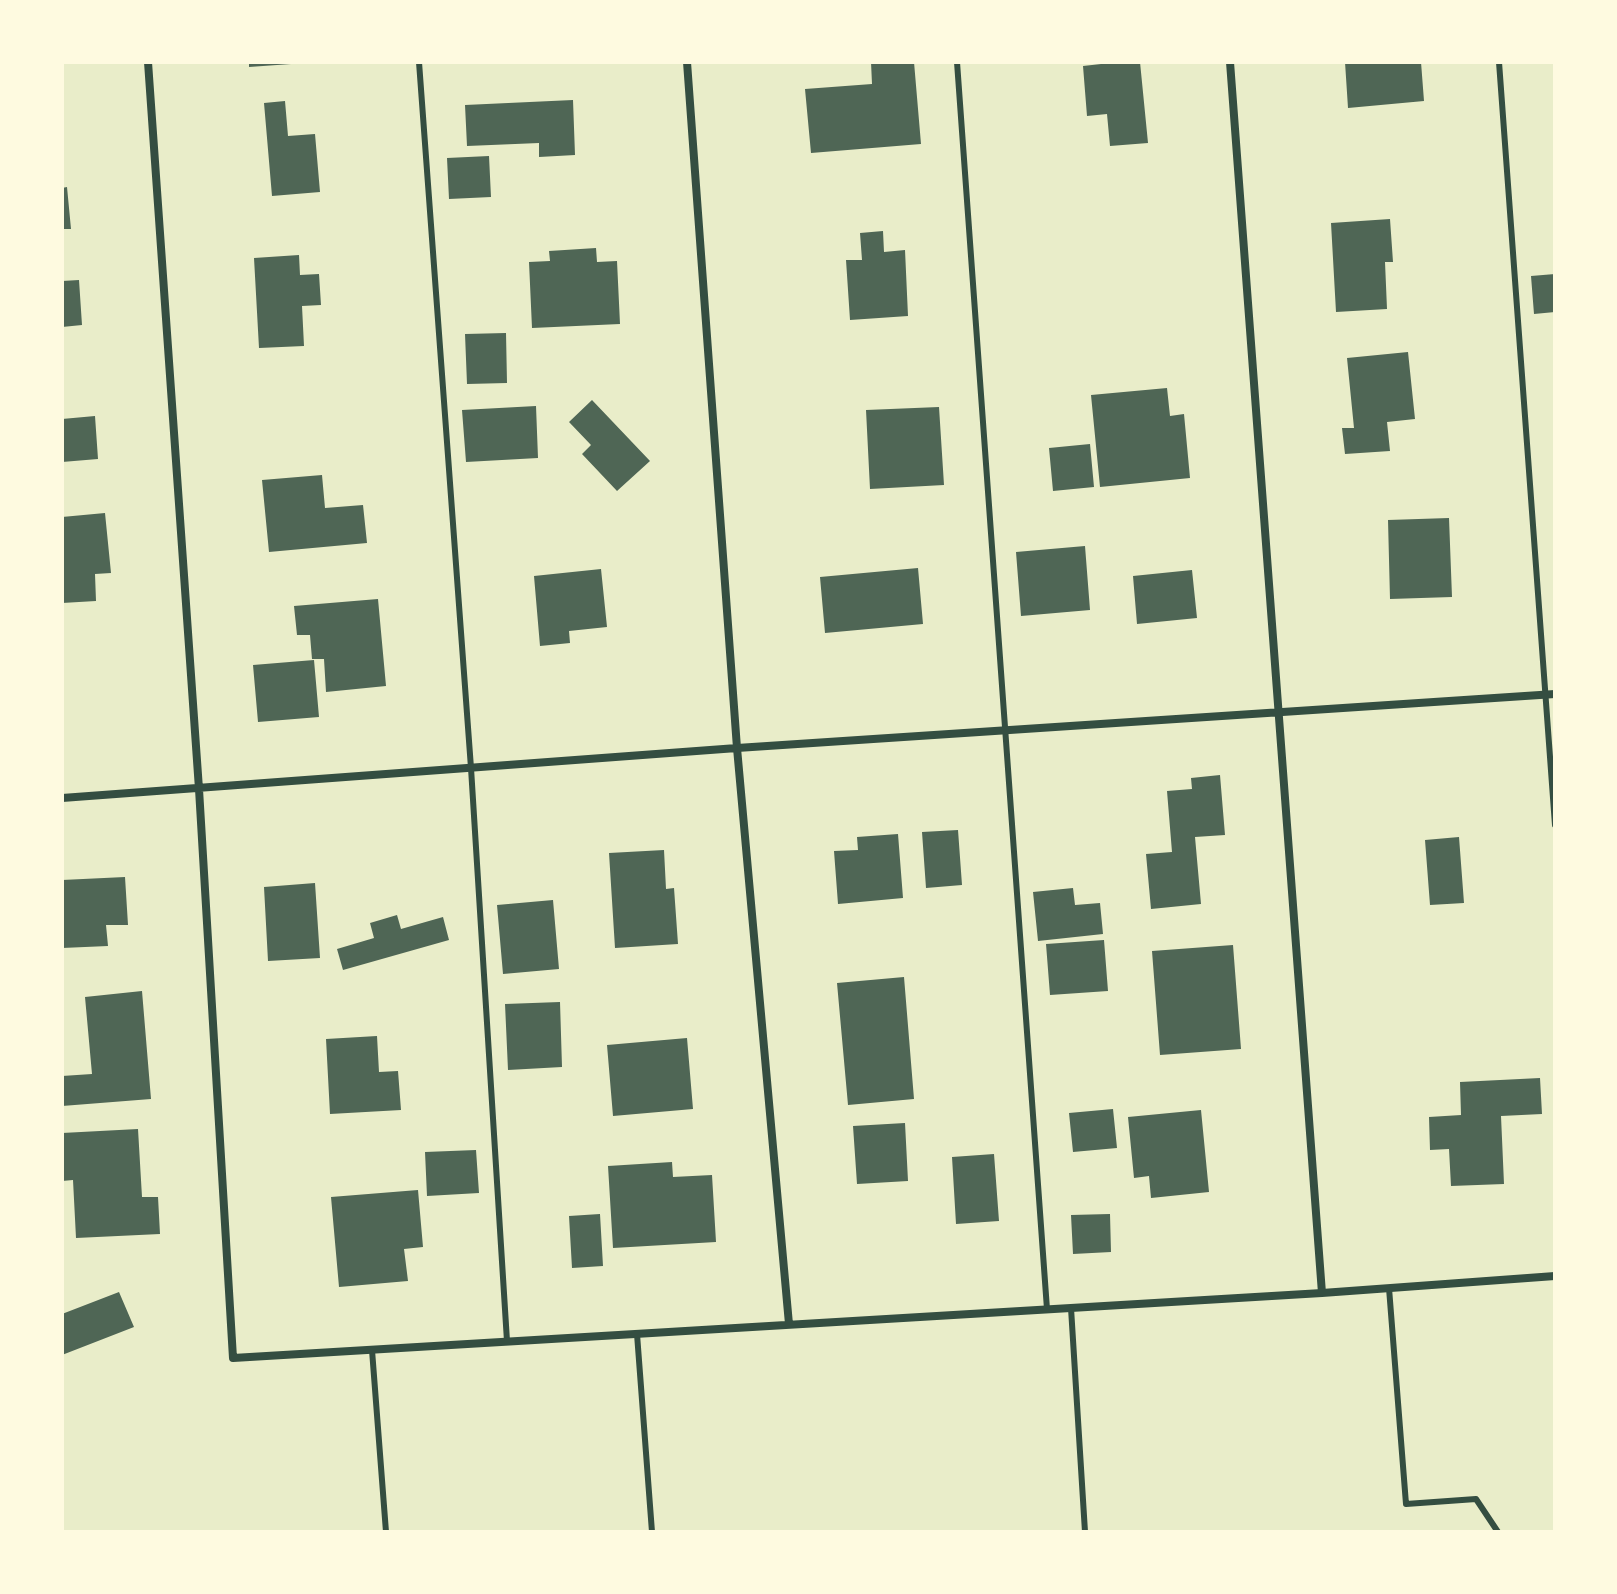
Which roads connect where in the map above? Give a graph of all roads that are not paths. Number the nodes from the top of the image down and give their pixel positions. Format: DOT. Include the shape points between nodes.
graph roads {
  1 [pos="148,62"];
  2 [pos="419,62"];
  3 [pos="687,62"];
  4 [pos="957,62"];
  5 [pos="1230,62"];
  6 [pos="1499,62"];
  7 [pos="1555,694"];
  8 [pos="1544,695"];
  9 [pos="1278,714"];
  10 [pos="1005,731"];
  11 [pos="737,748"];
  12 [pos="471,768"];
  13 [pos="199,789"];
  14 [pos="62,798"];
  15 [pos="1555,825"];
  16 [pos="1555,1276"];
  17 [pos="1389,1288"];
  18 [pos="1322,1293"];
  19 [pos="1071,1308"];
  20 [pos="1047,1309"];
  21 [pos="789,1324"];
  22 [pos="637,1334"];
  23 [pos="507,1341"];
  24 [pos="372,1350"];
  25 [pos="386,1532"];
  26 [pos="652,1532"];
  27 [pos="1085,1532"];
  28 [pos="1498,1532"];
  1 -- 13 [label="street"];
  2 -- 12 [label="lane"];
  3 -- 11 [label="street"];
  4 -- 10 [label="lane"];
  5 -- 9 [label="street"];
  6 -- 8 [label="lane"];
  7 -- 8 [label="street"];
  8 -- 9 [label="street"];
  8 -- 15 [label="lane"];
  9 -- 10 [label="street"];
  9 -- 18 [label="street"];
  10 -- 11 [label="street"];
  10 -- 20 [label="lane"];
  11 -- 12 [label="street"];
  11 -- 21 [label="street"];
  12 -- 13 [label="street"];
  12 -- 23 [label="lane"];
  13 -- 14 [label="street"];
  13 -- 24 [label="street" via="233,1358"];
  16 -- 17 [label="street"];
  17 -- 18 [label="street"];
  17 -- 28 [label="lane" via="1406,1504 1476,1499"];
  18 -- 19 [label="street"];
  19 -- 20 [label="street"];
  19 -- 27 [label="lane"];
  20 -- 21 [label="street"];
  21 -- 22 [label="street"];
  22 -- 23 [label="street"];
  22 -- 26 [label="lane"];
  23 -- 24 [label="street"];
  24 -- 25 [label="lane"];
}
